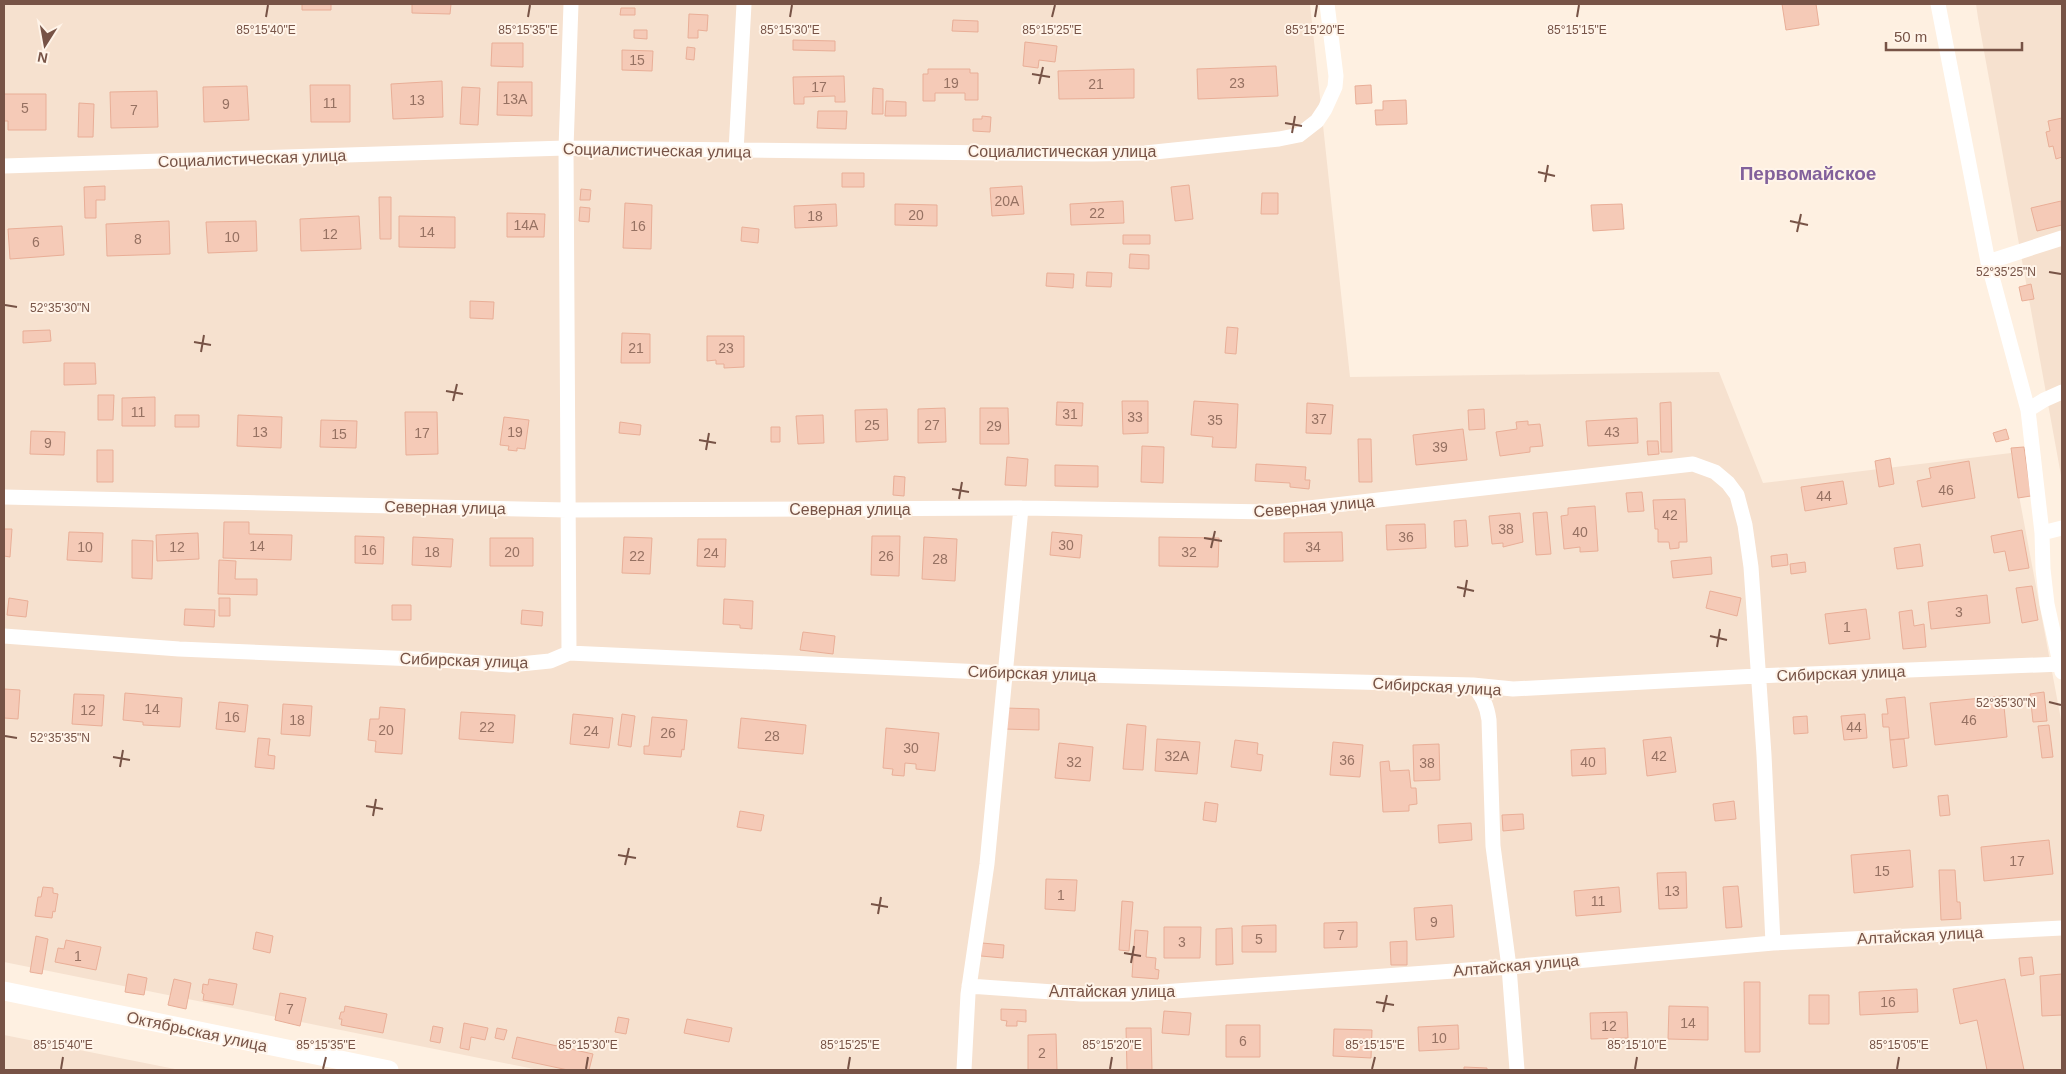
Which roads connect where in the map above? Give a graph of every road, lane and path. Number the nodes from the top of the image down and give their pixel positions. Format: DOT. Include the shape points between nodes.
graph roads {
  1 [pos="571,4"];
  2 [pos="744,4"];
  3 [pos="1327,4"];
  4 [pos="1938,4"];
  5 [pos="566,148"];
  6 [pos="736,151"];
  7 [pos="4,166"];
  8 [pos="2062,238"];
  9 [pos="1988,262"];
  10 [pos="2062,392"];
  11 [pos="2028,410"];
  12 [pos="4,497"];
  13 [pos="1021,508"];
  14 [pos="567,510"];
  15 [pos="2062,528"];
  16 [pos="2042,533"];
  17 [pos="4,636"];
  18 [pos="569,653"];
  19 [pos="2061,667"];
  20 [pos="1005,673"];
  21 [pos="1758,676"];
  22 [pos="1473,685"];
  23 [pos="2062,928"];
  24 [pos="1773,943"];
  25 [pos="1509,967"];
  26 [pos="969,986"];
  27 [pos="4,991"];
  28 [pos="389,1070"];
  29 [pos="964,1070"];
  30 [pos="1517,1070"];
  1 -- 5 [label="street"];
  2 -- 6 [label="street"];
  3 -- 6 [label="street, Социалистическая улица" via="1335,87 1317,121 1288,138 1145,153"];
  4 -- 9 [label="street"];
  5 -- 6 [label="street, Социалистическая улица"];
  5 -- 7 [label="street, Социалистическая улица"];
  5 -- 14 [label="street"];
  8 -- 9 [label="street"];
  9 -- 11 [label="street"];
  10 -- 11 [label="street"];
  11 -- 16 [label="street"];
  12 -- 14 [label="street, Северная улица"];
  13 -- 14 [label="street, Северная улица"];
  13 -- 20 [label="street"];
  13 -- 21 [label="street, Северная улица" via="1274,512 1693,464 1721,476 1737,495 1751,567"];
  14 -- 18 [label="street"];
  15 -- 16 [label="street"];
  16 -- 19 [label="street" via="2047,604"];
  17 -- 18 [label="street, Сибирская улица" via="179,649 510,665 550,662"];
  18 -- 20 [label="street, Сибирская улица"];
  19 -- 21 [label="street, Сибирская улица"];
  20 -- 22 [label="street, Сибирская улица"];
  20 -- 26 [label="street" via="986,864"];
  21 -- 22 [label="street, Сибирская улица" via="1533,689"];
  21 -- 24 [label="street"];
  22 -- 25 [label="street" via="1487,708 1489,720 1493,846"];
  23 -- 24 [label="street, Алтайская улица"];
  24 -- 25 [label="street, Алтайская улица"];
  25 -- 26 [label="street, Алтайская улица" via="1134,994 1081,994"];
  25 -- 30 [label="street"];
  26 -- 29 [label="street"];
  27 -- 28 [label="street, Октябрьская улица"];
}
